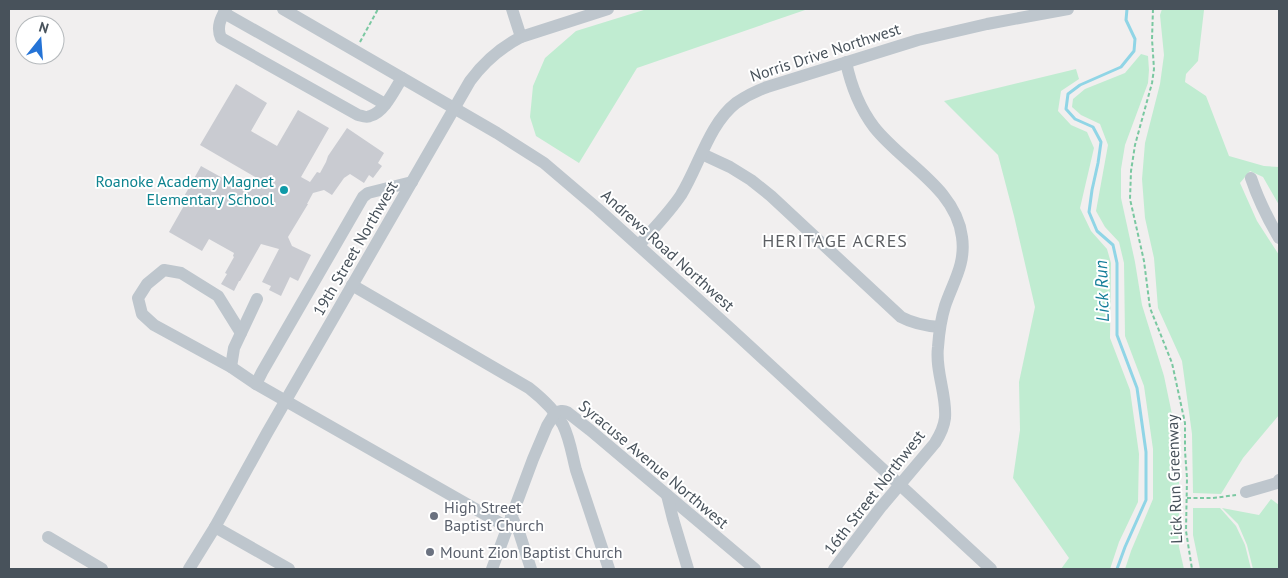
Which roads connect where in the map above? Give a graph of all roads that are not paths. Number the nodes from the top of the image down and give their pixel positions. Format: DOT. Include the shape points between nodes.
graph roads {
  1 [pos="282,9"];
  2 [pos="512,9"];
  3 [pos="608,9"];
  4 [pos="1068,9"];
  5 [pos="225,11"];
  6 [pos="521,36"];
  7 [pos="846,62"];
  8 [pos="402,78"];
  9 [pos="385,104"];
  10 [pos="454,108"];
  11 [pos="702,154"];
  12 [pos="1251,178"];
  13 [pos="412,182"];
  14 [pos="1279,238"];
  15 [pos="639,245"];
  16 [pos="352,286"];
  17 [pos="257,299"];
  18 [pos="940,327"];
  19 [pos="240,333"];
  20 [pos="231,367"];
  21 [pos="256,384"];
  22 [pos="286,400"];
  23 [pos="555,413"];
  24 [pos="1279,480"];
  25 [pos="900,486"];
  26 [pos="1246,492"];
  27 [pos="667,495"];
  28 [pos="509,521"];
  29 [pos="215,528"];
  30 [pos="48,537"];
  31 [pos="102,569"];
  32 [pos="189,569"];
  33 [pos="289,569"];
  34 [pos="492,569"];
  35 [pos="530,569"];
  36 [pos="609,569"];
  37 [pos="688,569"];
  38 [pos="755,569"];
  39 [pos="834,569"];
  40 [pos="990,569"];
  1 -- 8 [label="street, Andrews Road Northwest"];
  2 -- 6 [label="street"];
  3 -- 6 [label="street, 19th Street Northwest"];
  4 -- 7 [label="street, Norris Drive Northwest" via="918,40"];
  5 -- 9 [label="street"];
  5 -- 9 [label="street" via="219,26 222,38 358,115 370,116"];
  6 -- 10 [label="street, 19th Street Northwest" via="494,53 481,66"];
  7 -- 11 [label="street, Norris Drive Northwest" via="747,95 724,114"];
  7 -- 18 [label="street, 16th Street Northwest" via="850,82 865,114 891,146 939,190 960,224 963,238 961,267"];
  8 -- 9 [label="street"];
  8 -- 10 [label="street, Andrews Road Northwest"];
  10 -- 13 [label="street, 19th Street Northwest"];
  10 -- 15 [label="street, Andrews Road Northwest" via="544,163"];
  11 -- 15 [label="street, Norris Drive Northwest" via="680,196"];
  11 -- 18 [label="street" via="730,167 771,196 901,316 920,325"];
  12 -- 14 [label="street"];
  13 -- 16 [label="street, 19th Street Northwest"];
  13 -- 21 [label="street" via="363,197"];
  15 -- 25 [label="street, Andrews Road Northwest"];
  16 -- 22 [label="street, 19th Street Northwest"];
  16 -- 23 [label="street, Syracuse Avenue Northwest" via="529,388"];
  17 -- 19 [label="street"];
  18 -- 25 [label="street, 16th Street Northwest" via="938,359 945,408 941,433"];
  19 -- 20 [label="street"];
  19 -- 20 [label="street" via="218,296 181,273 164,270 147,284 138,298 142,314 154,325"];
  20 -- 21 [label="street"];
  21 -- 22 [label="street"];
  22 -- 28 [label="street"];
  22 -- 29 [label="street, 19th Street Northwest"];
  23 -- 27 [label="street, Syracuse Avenue Northwest" via="567,412"];
  23 -- 28 [label="street" via="540,440"];
  23 -- 36 [label="street" via="567,437"];
  24 -- 26 [label="street"];
  25 -- 39 [label="street, 16th Street Northwest"];
  25 -- 40 [label="street, Andrews Road Northwest"];
  27 -- 37 [label="street"];
  27 -- 38 [label="street, Syracuse Avenue Northwest"];
  28 -- 34 [label="street"];
  28 -- 35 [label="street" via="519,532"];
  29 -- 32 [label="street, 19th Street Northwest"];
  29 -- 33 [label="street"];
  30 -- 31 [label="street"];
}
